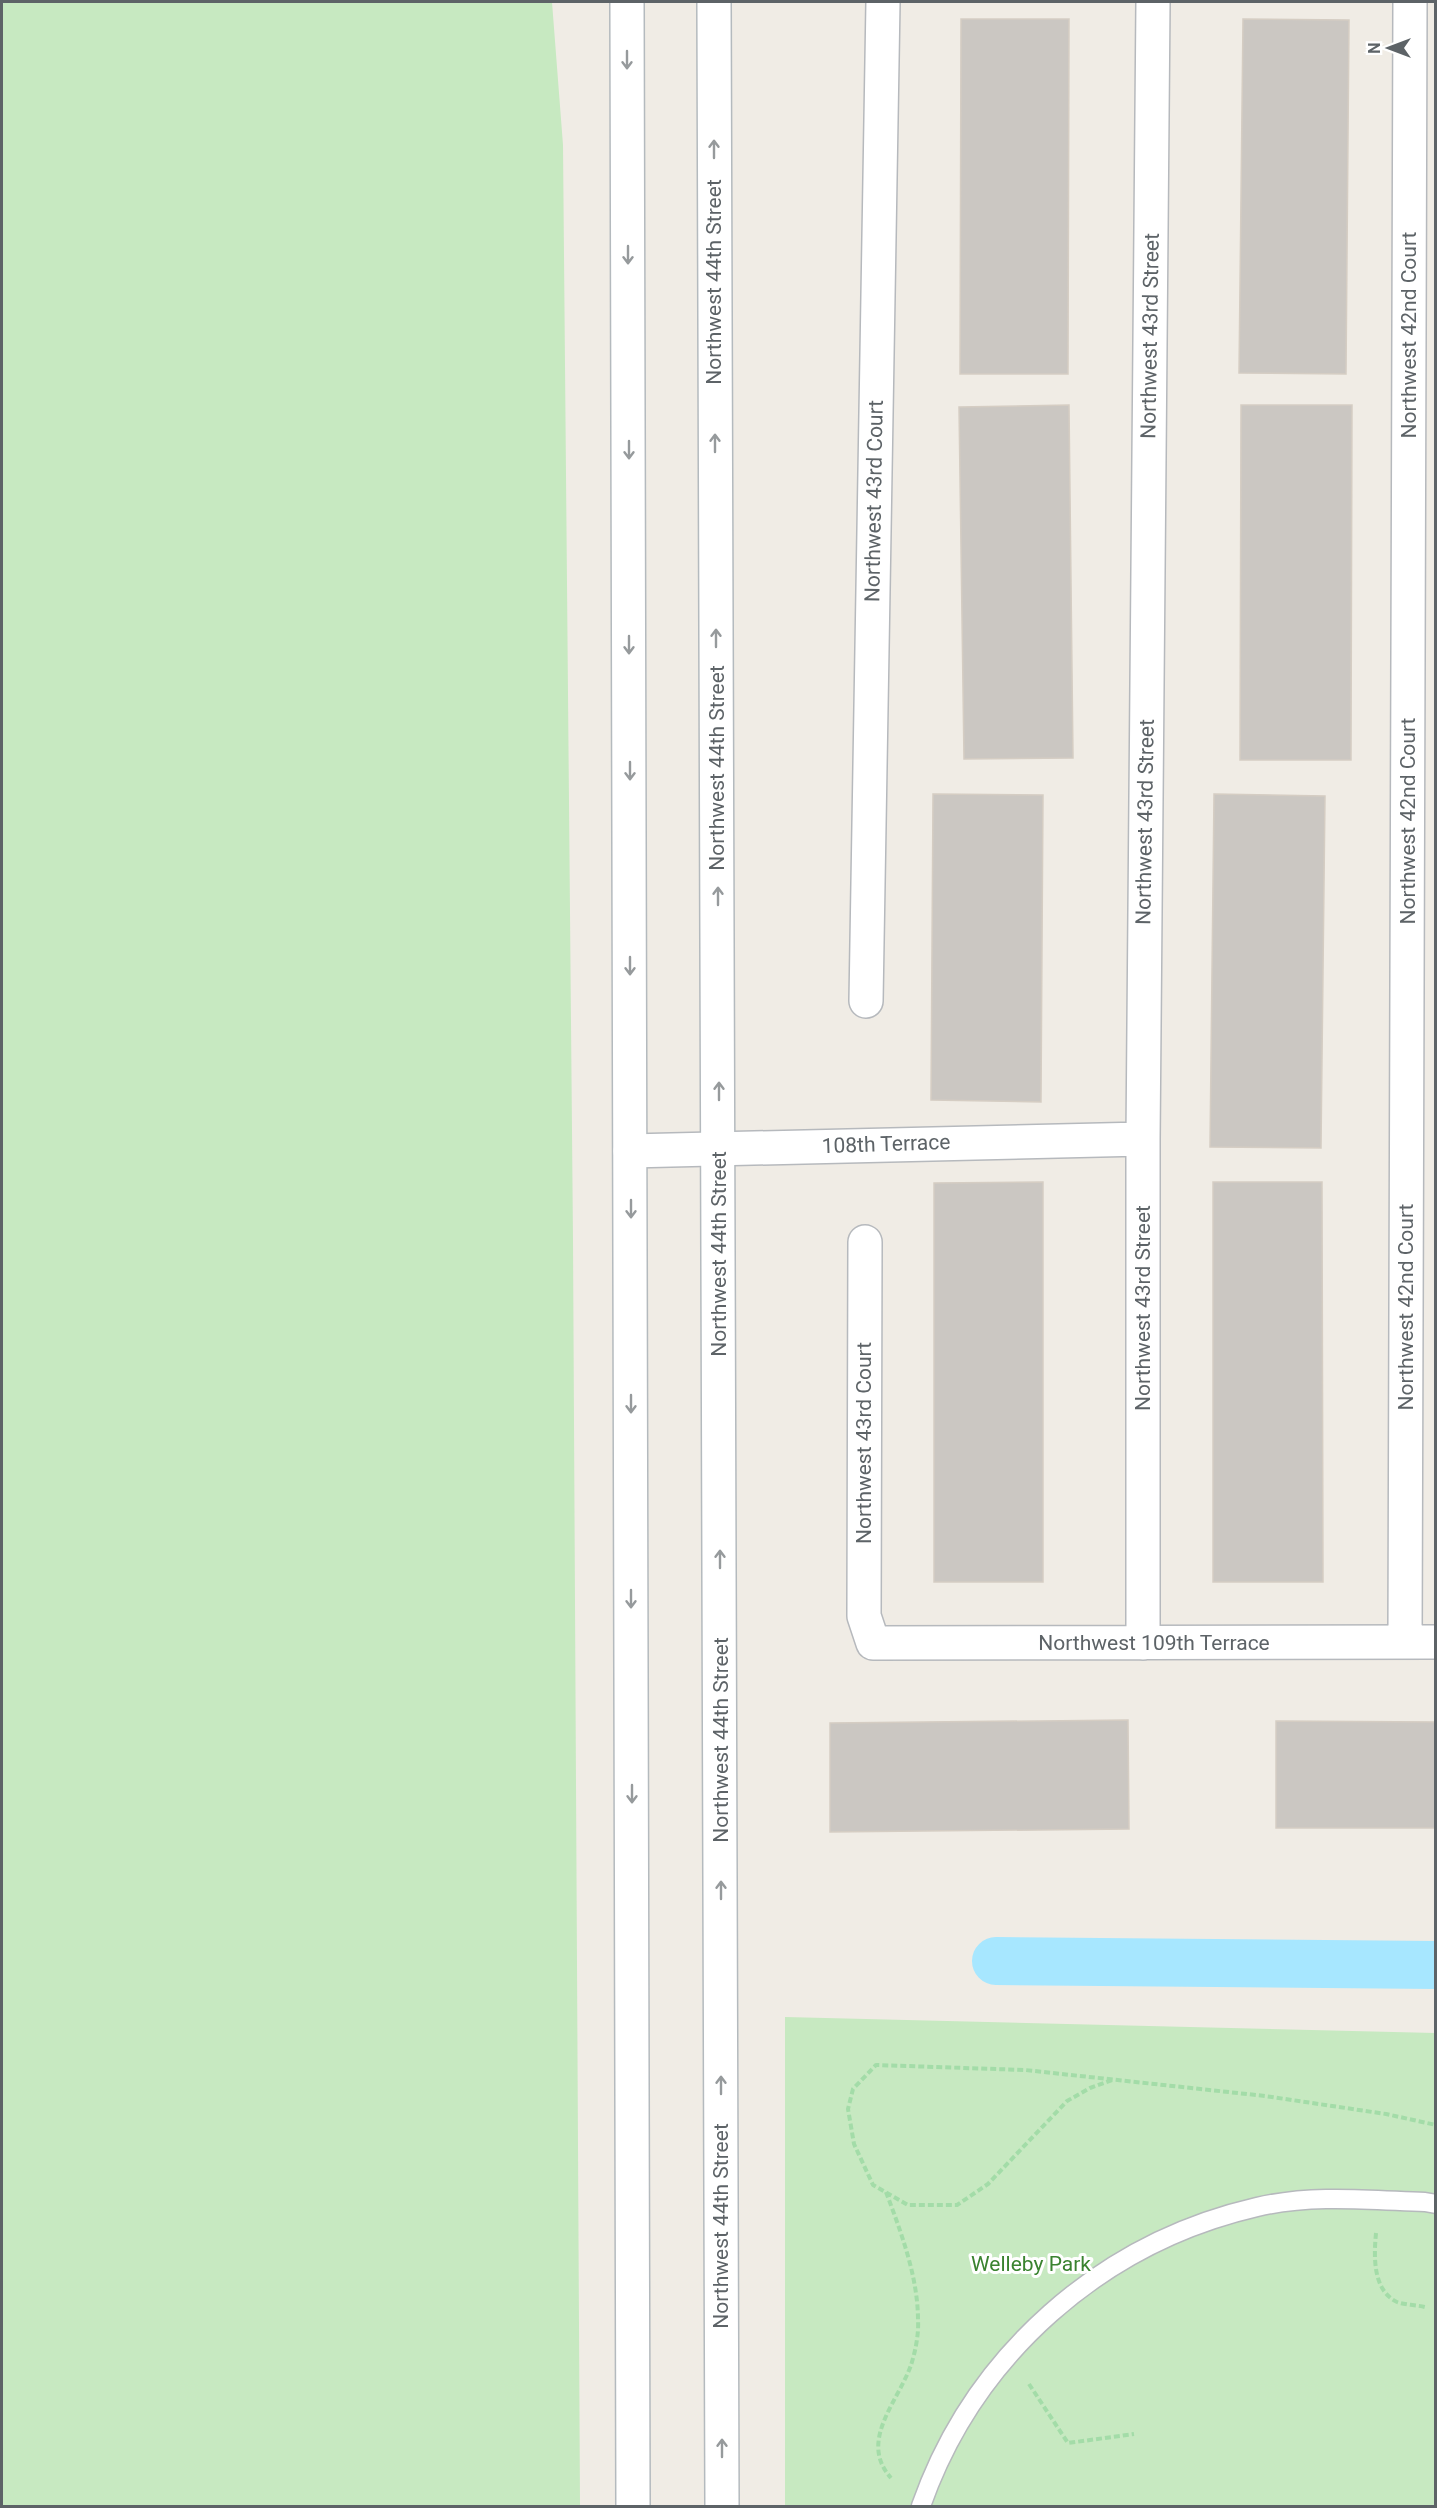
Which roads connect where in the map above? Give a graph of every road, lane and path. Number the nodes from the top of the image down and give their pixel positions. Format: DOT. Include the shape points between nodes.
graph roads {
  1 [pos="627,2"];
  2 [pos="714,2"];
  3 [pos="883,2"];
  4 [pos="1153,2"];
  5 [pos="1410,2"];
  6 [pos="866,1001"];
  7 [pos="1143,1139"];
  8 [pos="719,1149"];
  9 [pos="630,1151"];
  10 [pos="865,1242"];
  11 [pos="1420,1642"];
  12 [pos="873,1643"];
  13 [pos="1143,1643"];
  14 [pos="1112,2080"];
  15 [pos="1436,2126"];
  16 [pos="885,2192"];
  17 [pos="1436,2205"];
  18 [pos="1377,2229"];
  19 [pos="1425,2307"];
  20 [pos="1024,2376"];
  21 [pos="1134,2434"];
  22 [pos="891,2478"];
  23 [pos="633,2506"];
  24 [pos="722,2506"];
  25 [pos="921,2506"];
  1 -- 9 [label="street, one-way"];
  8 -- 2 [label="street, Northwest 44th Street, one-way"];
  3 -- 6 [label="street, Northwest 43rd Court"];
  4 -- 7 [label="street, Northwest 43rd Street"];
  5 -- 11 [label="street, Northwest 42nd Court"];
  7 -- 8 [label="street, 108th Terrace"];
  7 -- 13 [label="street, Northwest 43rd Street"];
  8 -- 9 [label="street, 108th Terrace"];
  24 -- 8 [label="street, Northwest 44th Street, one-way"];
  9 -- 23 [label="street, one-way"];
  10 -- 12 [label="street, Northwest 43rd Court" via="864,1616"];
  11 -- 13 [label="street, Northwest 109th Terrace"];
  12 -- 13 [label="street, Northwest 109th Terrace"];
  14 -- 15 [label="path" via="1265,2096 1386,2114"];
  14 -- 16 [label="path" via="1067,2101 988,2184 957,2205 908,2205"];
  14 -- 16 [label="path" via="1024,2070 876,2065 853,2089 849,2109 854,2144 873,2185"];
  16 -- 22 [label="path" via="901,2232 918,2321 912,2364 882,2422 882,2468"];
  17 -- 25 [label="lane" via="1322,2198 1258,2207 1193,2226 1115,2264 1070,2295 1016,2345 963,2416"];
  18 -- 19 [label="path" via="1375,2268 1382,2287 1396,2302"];
  20 -- 21 [label="path" via="1068,2444"];
}
